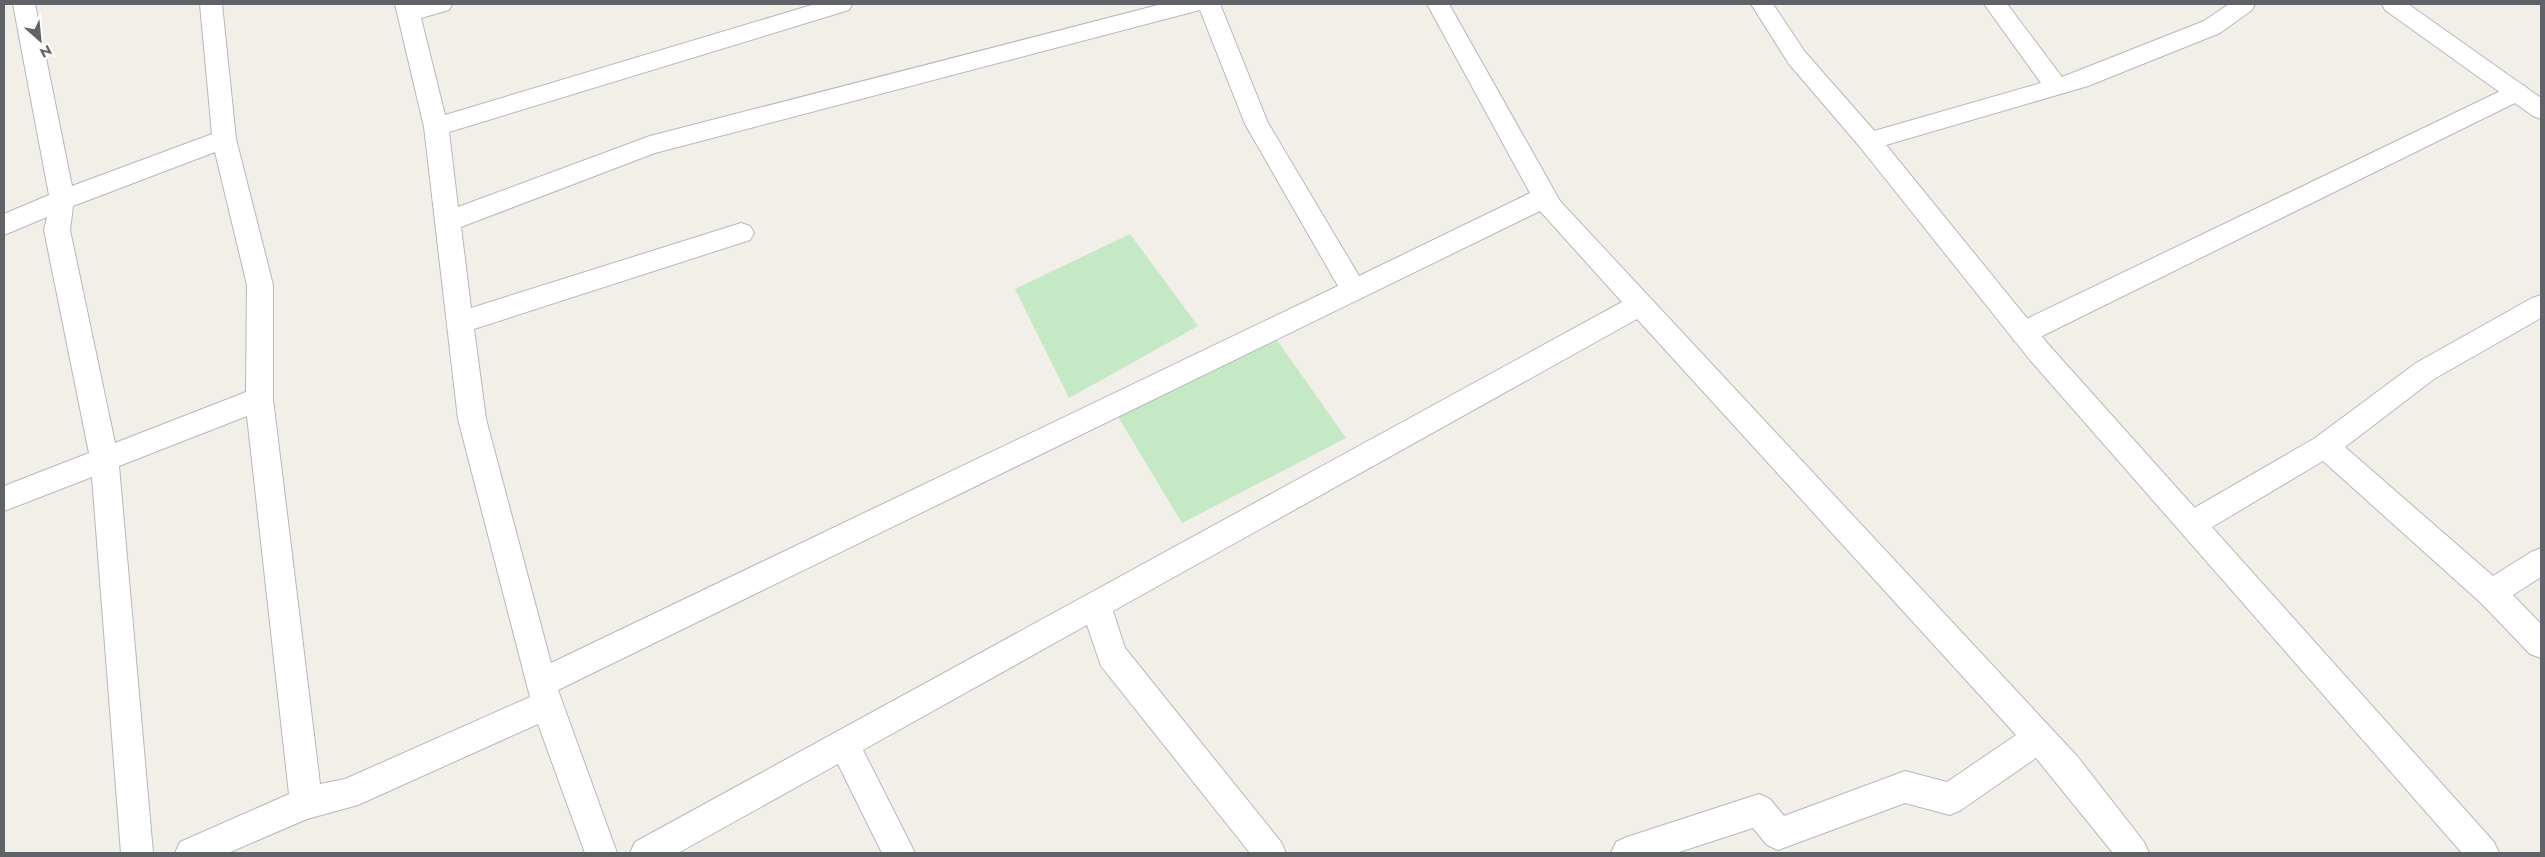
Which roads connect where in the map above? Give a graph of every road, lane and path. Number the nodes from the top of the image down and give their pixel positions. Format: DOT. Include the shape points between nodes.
graph roads {
  1 [pos="24,4"];
  2 [pos="211,4"];
  3 [pos="441,4"];
  4 [pos="841,4"];
  5 [pos="1192,4"];
  6 [pos="1209,4"];
  7 [pos="1438,4"];
  8 [pos="1762,4"];
  9 [pos="1995,4"];
  10 [pos="2244,4"];
  11 [pos="2392,4"];
  12 [pos="408,8"];
  13 [pos="2057,87"];
  14 [pos="2517,92"];
  15 [pos="2541,110"];
  16 [pos="436,126"];
  17 [pos="224,138"];
  18 [pos="1869,141"];
  19 [pos="1546,197"];
  20 [pos="62,200"];
  21 [pos="446,222"];
  22 [pos="4,225"];
  23 [pos="741,233"];
  24 [pos="1354,290"];
  25 [pos="1639,305"];
  26 [pos="2541,305"];
  27 [pos="459,323"];
  28 [pos="2023,332"];
  29 [pos="259,398"];
  30 [pos="2325,446"];
  31 [pos="105,460"];
  32 [pos="4,499"];
  33 [pos="2192,524"];
  34 [pos="2541,561"];
  35 [pos="2491,593"];
  36 [pos="1096,605"];
  37 [pos="2541,644"];
  38 [pos="544,694"];
  39 [pos="2038,738"];
  40 [pos="844,744"];
  41 [pos="306,803"];
  42 [pos="137,853"];
  43 [pos="191,853"];
  44 [pos="601,853"];
  45 [pos="646,853"];
  46 [pos="899,853"];
  47 [pos="1270,853"];
  48 [pos="1626,853"];
  49 [pos="2133,853"];
  50 [pos="2483,853"];
  1 -- 20 [label="street"];
  2 -- 17 [label="street"];
  3 -- 12 [label="street"];
  4 -- 16 [label="street"];
  5 -- 21 [label="street" via="650,145"];
  6 -- 24 [label="street" via="1258,124"];
  7 -- 19 [label="street"];
  8 -- 18 [label="street" via="1796,58"];
  9 -- 13 [label="street"];
  10 -- 13 [label="street" via="2212,27"];
  11 -- 14 [label="street"];
  12 -- 16 [label="street"];
  13 -- 18 [label="street"];
  14 -- 15 [label="street"];
  14 -- 28 [label="street"];
  16 -- 21 [label="street"];
  17 -- 20 [label="street"];
  17 -- 29 [label="street" via="260,285"];
  18 -- 28 [label="street"];
  19 -- 24 [label="street"];
  19 -- 25 [label="street" via="1551,208"];
  20 -- 22 [label="street"];
  20 -- 31 [label="street" via="57,230"];
  21 -- 27 [label="street"];
  23 -- 27 [label="street"];
  24 -- 38 [label="street"];
  25 -- 36 [label="street"];
  25 -- 39 [label="street"];
  26 -- 30 [label="street" via="2425,371"];
  27 -- 38 [label="street" via="472,419"];
  28 -- 33 [label="street"];
  29 -- 31 [label="street"];
  29 -- 41 [label="street"];
  30 -- 33 [label="street"];
  30 -- 35 [label="street"];
  31 -- 32 [label="street"];
  31 -- 42 [label="street"];
  33 -- 50 [label="street"];
  34 -- 35 [label="street"];
  35 -- 37 [label="street"];
  36 -- 40 [label="street"];
  36 -- 47 [label="street" via="1112,656"];
  38 -- 41 [label="street" via="347,794"];
  38 -- 44 [label="street"];
  39 -- 48 [label="street" via="1950,798 1905,787 1778,834 1759,810"];
  39 -- 49 [label="street" via="2066,767"];
  40 -- 45 [label="street"];
  40 -- 46 [label="street"];
  41 -- 43 [label="street"];
}
